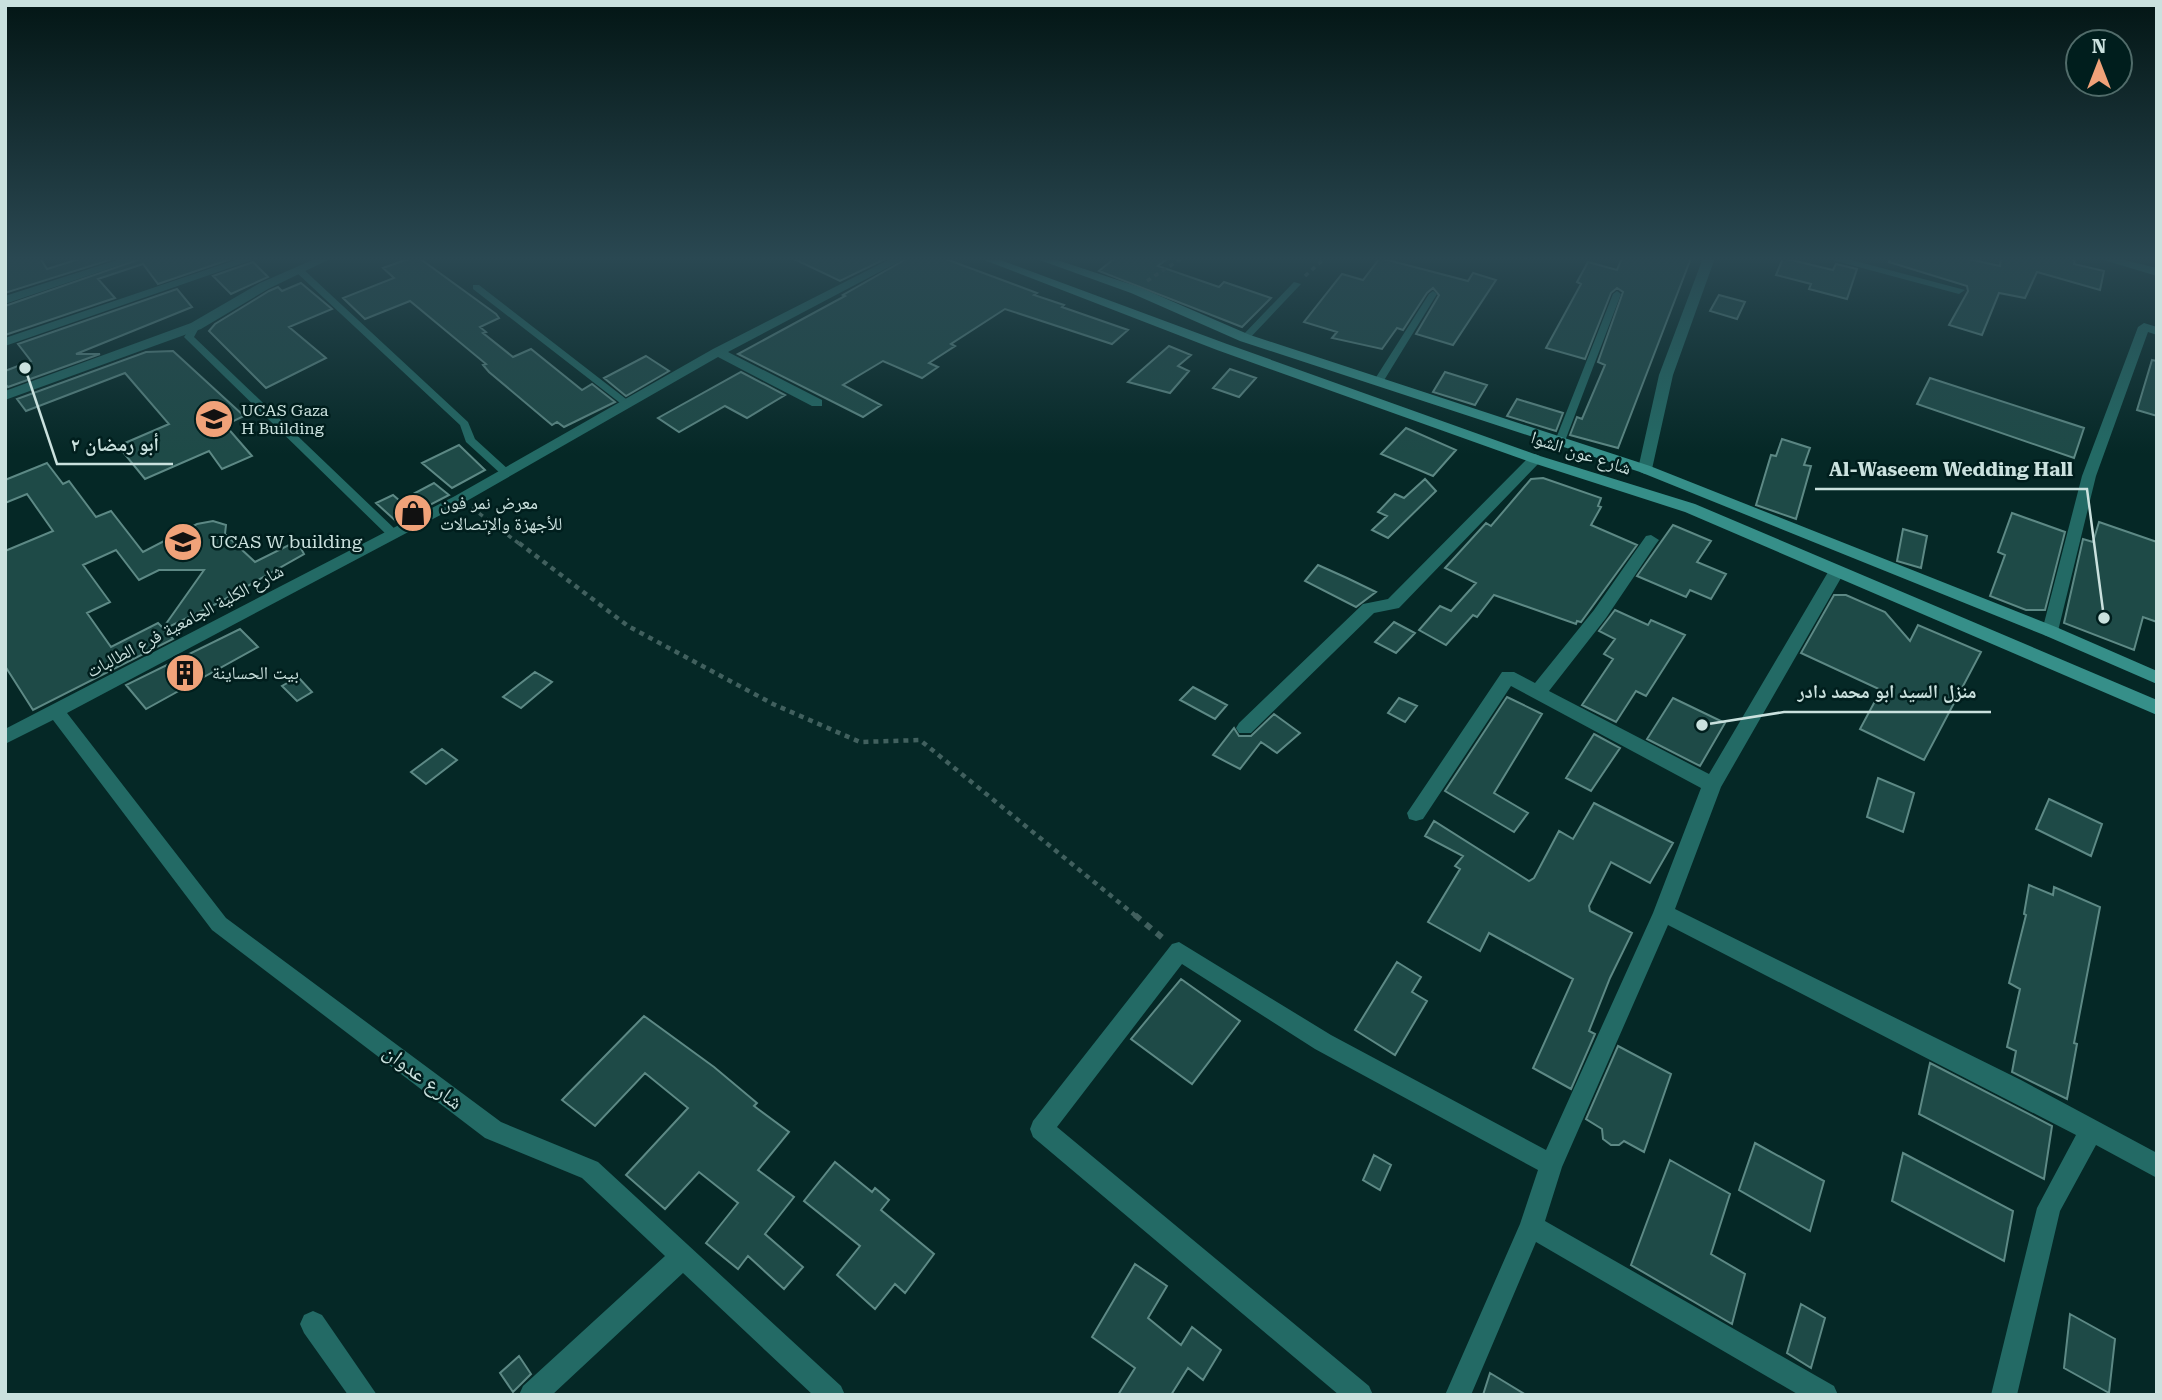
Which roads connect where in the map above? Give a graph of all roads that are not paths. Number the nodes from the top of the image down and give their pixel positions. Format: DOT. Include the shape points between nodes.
graph roads {
  1 [pos="60,323"];
  2 [pos="201,323"];
  3 [pos="356,323"];
  4 [pos="523,323"];
  5 [pos="774,323"];
  6 [pos="1159,323"];
  7 [pos="1211,323"];
  8 [pos="1259,323"];
  9 [pos="1415,323"];
  10 [pos="1606,323"];
  11 [pos="1685,323"];
  12 [pos="196,326"];
  13 [pos="2157,331"];
  14 [pos="1245,338"];
  15 [pos="5,342"];
  16 [pos="718,352"];
  17 [pos="1378,382"];
  18 [pos="5,396"];
  19 [pos="817,403"];
  20 [pos="627,404"];
  21 [pos="1560,441"];
  22 [pos="1535,459"];
  23 [pos="1646,469"];
  24 [pos="505,472"];
  25 [pos="393,534"];
  26 [pos="1651,540"];
  27 [pos="1836,571"];
  28 [pos="2050,631"];
  29 [pos="2157,678"];
  30 [pos="1538,692"];
  31 [pos="2157,708"];
  32 [pos="56,711"];
  33 [pos="1245,728"];
  34 [pos="5,737"];
  35 [pos="1712,785"];
  36 [pos="1416,813"];
  37 [pos="1663,913"];
  38 [pos="2091,1131"];
  39 [pos="1550,1166"];
  40 [pos="2157,1166"];
  41 [pos="1531,1226"];
  42 [pos="682,1257"];
  43 [pos="313,1324"];
  44 [pos="364,1395"];
  45 [pos="532,1395"];
  46 [pos="832,1395"];
  47 [pos="1360,1395"];
  48 [pos="1458,1395"];
  49 [pos="1825,1395"];
  50 [pos="2004,1395"];
  1 -- 15 [label="street"];
  2 -- 12 [label="street"];
  3 -- 24 [label="lane" via="465,424 470,440"];
  4 -- 20 [label="lane"];
  5 -- 16 [label="street, شارع الكلية الجامعية فرع الطالبات"];
  6 -- 22 [label="main road, شارع عون الشوا"];
  7 -- 14 [label="main road, شارع عون الشوا"];
  8 -- 14 [label="lane"];
  9 -- 17 [label="lane"];
  10 -- 21 [label="lane"];
  11 -- 23 [label="street" via="1666,375"];
  12 -- 18 [label="street"];
  12 -- 25 [label="lane" via="189,337"];
  13 -- 28 [label="street" via="2144,327 2088,476"];
  14 -- 17 [label="main road, شارع عون الشوا"];
  16 -- 19 [label="street"];
  16 -- 20 [label="street, شارع الكلية الجامعية فرع الطالبات"];
  17 -- 21 [label="main road, شارع عون الشوا"];
  20 -- 24 [label="street, شارع الكلية الجامعية فرع الطالبات"];
  21 -- 23 [label="main road, شارع عون الشوا"];
  22 -- 27 [label="main road, شارع عون الشوا" via="1690,508"];
  22 -- 33 [label="street" via="1392,604 1369,608"];
  23 -- 28 [label="main road, شارع عون الشوا"];
  24 -- 25 [label="street, شارع الكلية الجامعية فرع الطالبات"];
  25 -- 32 [label="street, شارع الكلية الجامعية فرع الطالبات"];
  26 -- 30 [label="street"];
  27 -- 31 [label="main road, شارع عون الشوا"];
  27 -- 35 [label="street"];
  28 -- 29 [label="main road, شارع عون الشوا"];
  30 -- 35 [label="street"];
  30 -- 36 [label="street" via="1508,677"];
  32 -- 34 [label="street, شارع الكلية الجامعية فرع الطالبات"];
  32 -- 42 [label="street, شارع عدوان" via="219,924 493,1130 590,1170"];
  35 -- 37 [label="street"];
  37 -- 38 [label="street"];
  37 -- 39 [label="street"];
  38 -- 40 [label="street"];
  38 -- 50 [label="street" via="2049,1208"];
  39 -- 41 [label="street"];
  39 -- 47 [label="street" via="1323,1042 1179,951 1041,1129"];
  41 -- 48 [label="street"];
  41 -- 49 [label="street"];
  42 -- 45 [label="street"];
  42 -- 46 [label="street, شارع عدوان"];
  43 -- 44 [label="street"];
}
